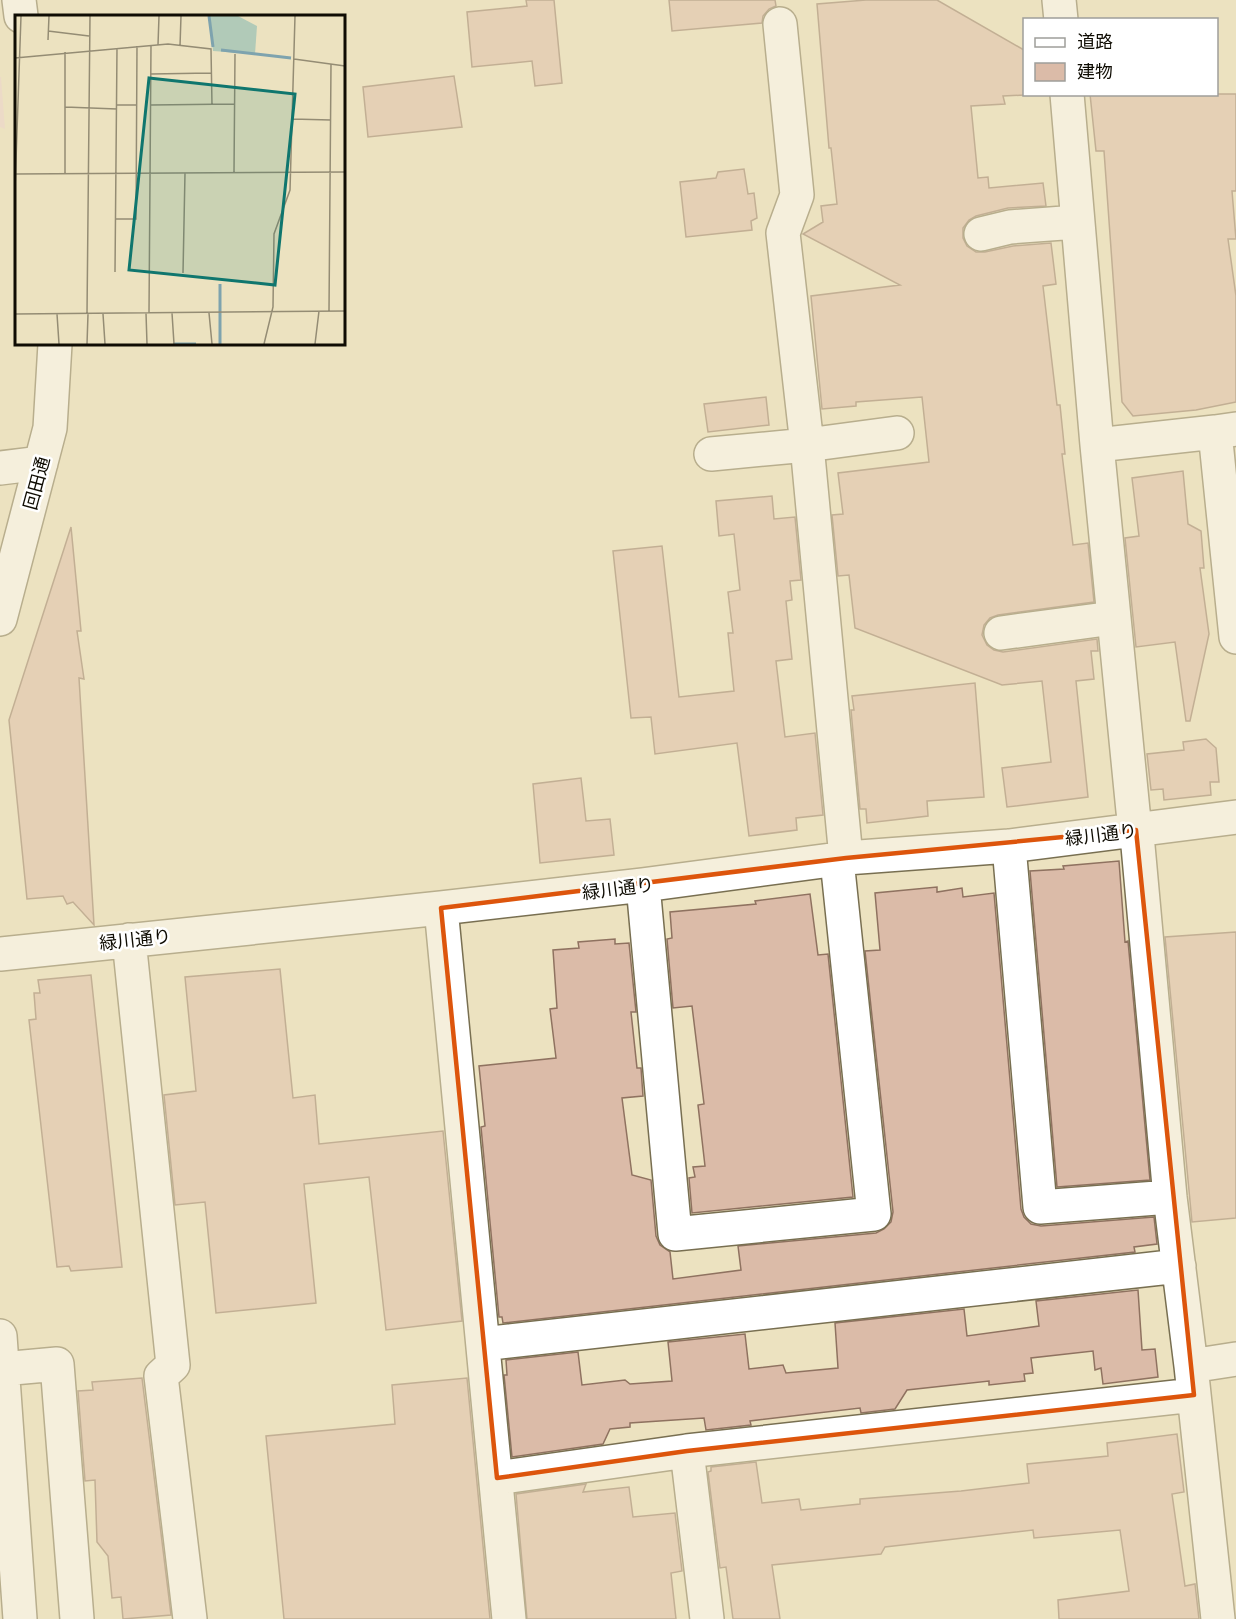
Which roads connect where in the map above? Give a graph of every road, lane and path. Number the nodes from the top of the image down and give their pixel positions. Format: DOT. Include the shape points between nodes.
graph roads {
  1 [pos="19,0"];
  2 [pos="1059,0"];
  3 [pos="21,15"];
  4 [pos="1061,18"];
  5 [pos="780,24"];
  6 [pos="1067,96"];
  7 [pos="1077,222"];
  8 [pos="981,234"];
  9 [pos="55,345"];
  10 [pos="1226,430"];
  11 [pos="897,434"];
  12 [pos="807,445"];
  13 [pos="1097,445"];
  14 [pos="711,454"];
  15 [pos="41,464"];
  16 [pos="0,468"];
  17 [pos="1113,618"];
  18 [pos="0,619"];
  19 [pos="1000,633"];
  20 [pos="1236,637"];
  21 [pos="1236,817"];
  22 [pos="1136,830"];
  23 [pos="1009,846"];
  24 [pos="842,859"];
  25 [pos="643,885"];
  26 [pos="441,908"];
  27 [pos="129,940"];
  28 [pos="0,954"];
  29 [pos="1170,1197"];
  30 [pos="1179,1266"];
  31 [pos="0,1336"];
  32 [pos="483,1344"];
  33 [pos="1236,1359"];
  34 [pos="2,1369"];
  35 [pos="1192,1381"];
  36 [pos="3,1405"];
  37 [pos="687,1451"];
  38 [pos="497,1478"];
  39 [pos="8,1552"];
  40 [pos="20,1619"];
  41 [pos="77,1619"];
  42 [pos="190,1619"];
  43 [pos="509,1619"];
  44 [pos="707,1619"];
  45 [pos="1218,1619"];
  1 -- 3 [label="street"];
  2 -- 4 [label="street"];
  5 -- 12 [label="street" via="797,195 783,233"];
  6 -- 7 [label="street"];
  7 -- 8 [label="street" via="1010,227"];
  7 -- 13 [label="street"];
  9 -- 15 [label="street, 回田通" via="50,428"];
  10 -- 13 [label="street"];
  10 -- 20 [label="street"];
  11 -- 12 [label="street"];
  12 -- 14 [label="street"];
  12 -- 24 [label="street"];
  13 -- 17 [label="street"];
  15 -- 16 [label="street"];
  15 -- 18 [label="street, 回田通"];
  17 -- 19 [label="street"];
  17 -- 22 [label="street"];
  21 -- 22 [label="street, 緑川通り"];
  22 -- 23 [label="street, 緑川通り"];
  22 -- 29 [label="street"];
  23 -- 24 [label="street, 緑川通り"];
  23 -- 29 [label="street" via="1040,1207"];
  24 -- 25 [label="street, 緑川通り"];
  24 -- 25 [label="street" via="874,1214 675,1234"];
  25 -- 26 [label="street, 緑川通り"];
  26 -- 27 [label="street, 緑川通り"];
  26 -- 32 [label="street"];
  27 -- 28 [label="street, 緑川通り"];
  27 -- 42 [label="street" via="174,1365 161,1376"];
  29 -- 30 [label="street"];
  30 -- 32 [label="street"];
  30 -- 35 [label="street"];
  31 -- 34 [label="street"];
  32 -- 38 [label="street"];
  33 -- 35 [label="street"];
  34 -- 36 [label="street"];
  34 -- 41 [label="street" via="57,1364"];
  35 -- 37 [label="street"];
  35 -- 45 [label="street"];
  36 -- 39 [label="street"];
  37 -- 38 [label="street"];
  37 -- 44 [label="street"];
  38 -- 43 [label="street"];
  39 -- 40 [label="street"];
}
